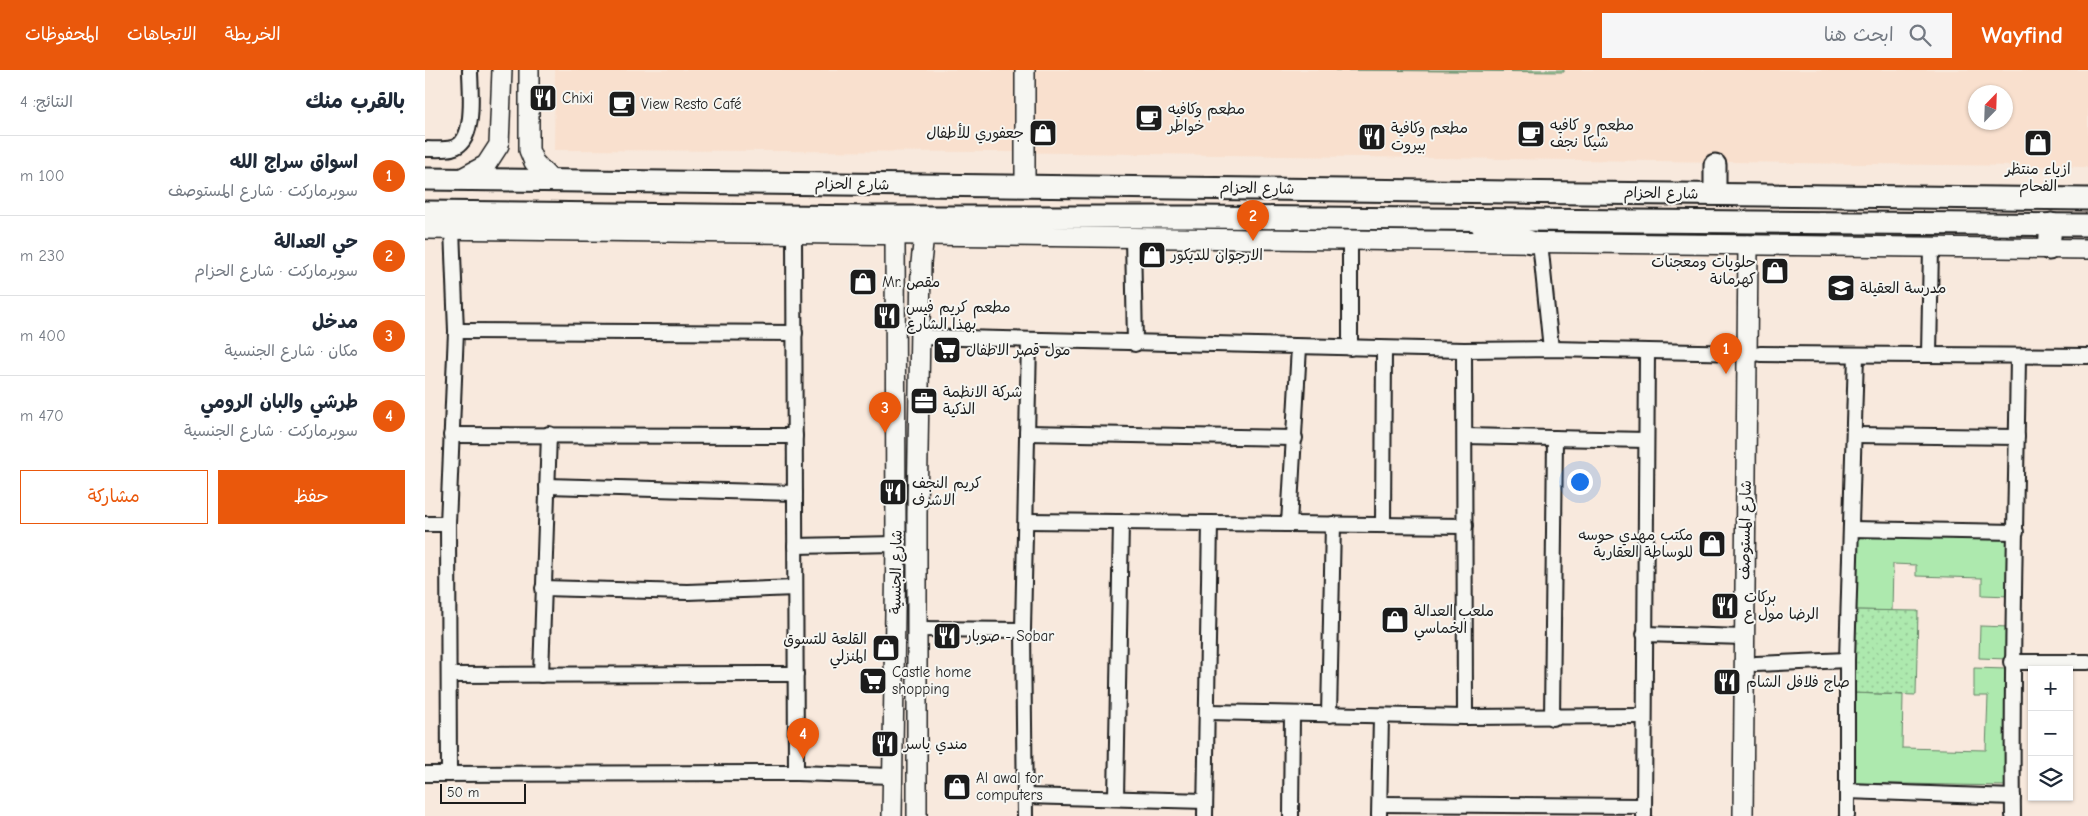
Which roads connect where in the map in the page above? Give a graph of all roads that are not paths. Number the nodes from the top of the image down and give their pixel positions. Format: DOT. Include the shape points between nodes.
graph roads {
  1 [pos="470,70"];
  2 [pos="502,70"];
  3 [pos="529,70"];
  4 [pos="1025,70"];
  5 [pos="502,94"];
  6 [pos="529,94"];
  7 [pos="425,149"];
  8 [pos="1715,165"];
  9 [pos="425,179"];
  10 [pos="458,180"];
  11 [pos="552,181"];
  12 [pos="1025,186"];
  13 [pos="1192,188"];
  14 [pos="1245,188"];
  15 [pos="1715,193"];
  16 [pos="1869,196"];
  17 [pos="1921,197"];
  18 [pos="2088,199"];
  19 [pos="425,212"];
  20 [pos="875,217"];
  21 [pos="938,217"];
  22 [pos="1196,217"];
  23 [pos="1247,217"];
  24 [pos="1463,219"];
  25 [pos="451,221"];
  26 [pos="1870,222"];
  27 [pos="1920,222"];
  28 [pos="2051,224"];
  29 [pos="2088,224"];
  30 [pos="794,225"];
  31 [pos="425,229"];
  32 [pos="895,234"];
  33 [pos="924,235"];
  34 [pos="1133,237"];
  35 [pos="1350,240"];
  36 [pos="1536,242"];
  37 [pos="1755,245"];
  38 [pos="1931,247"];
  39 [pos="2049,249"];
  40 [pos="2088,249"];
  41 [pos="456,331"];
  42 [pos="795,333"];
  43 [pos="919,337"];
  44 [pos="1029,342"];
  45 [pos="1135,344"];
  46 [pos="1299,347"];
  47 [pos="1350,348"];
  48 [pos="1384,349"];
  49 [pos="1551,349"];
  50 [pos="1464,350"];
  51 [pos="1647,351"];
  52 [pos="1754,353"];
  53 [pos="1856,355"];
  54 [pos="1929,355"];
  55 [pos="2018,356"];
  56 [pos="2088,356"];
  57 [pos="1027,433"];
  58 [pos="549,434"];
  59 [pos="451,435"];
  60 [pos="1854,435"];
  61 [pos="795,436"];
  62 [pos="1465,436"];
  63 [pos="2017,437"];
  64 [pos="1295,438"];
  65 [pos="1555,438"];
  66 [pos="1646,440"];
  67 [pos="547,486"];
  68 [pos="795,493"];
  69 [pos="1025,520"];
  70 [pos="1121,522"];
  71 [pos="1210,523"];
  72 [pos="425,524"];
  73 [pos="448,524"];
  74 [pos="1289,524"];
  75 [pos="1333,524"];
  76 [pos="1383,525"];
  77 [pos="1465,526"];
  78 [pos="1851,528"];
  79 [pos="2016,532"];
  80 [pos="896,544"];
  81 [pos="795,546"];
  82 [pos="1751,558"];
  83 [pos="543,588"];
  84 [pos="795,588"];
  85 [pos="918,629"];
  86 [pos="1023,630"];
  87 [pos="1644,634"];
  88 [pos="1745,637"];
  89 [pos="1847,660"];
  90 [pos="2011,662"];
  91 [pos="2088,662"];
  92 [pos="1756,664"];
  93 [pos="796,674"];
  94 [pos="449,675"];
  95 [pos="541,675"];
  96 [pos="1207,712"];
  97 [pos="1292,714"];
  98 [pos="1329,715"];
  99 [pos="1381,716"];
  100 [pos="1643,716"];
  101 [pos="1465,717"];
  102 [pos="1552,718"];
  103 [pos="425,774"];
  104 [pos="449,774"];
  105 [pos="796,774"];
  106 [pos="892,776"];
  107 [pos="1847,791"];
  108 [pos="1025,796"];
  109 [pos="1116,796"];
  110 [pos="2013,797"];
  111 [pos="1205,800"];
  112 [pos="1379,810"];
  113 [pos="1644,811"];
  114 [pos="892,816"];
  115 [pos="917,816"];
  116 [pos="1025,816"];
  117 [pos="1205,816"];
  118 [pos="1291,816"];
  119 [pos="1743,816"];
  120 [pos="1755,816"];
  121 [pos="1847,816"];
  122 [pos="2013,816"];
  1 -- 7 [label="street" via="470,128 464,140 454,148"];
  2 -- 5 [label="main road"];
  3 -- 6 [label="main road"];
  4 -- 12 [label="main road"];
  5 -- 6 [label="main road"];
  5 -- 10 [label="main road" via="501,133 494,156 486,165"];
  6 -- 11 [label="main road" via="529,150 542,172"];
  8 -- 15 [label="main road"];
  9 -- 10 [label="main road, شارع الحزام"];
  10 -- 11 [label="main road, شارع الحزام"];
  11 -- 12 [label="main road, شارع الحزام"];
  12 -- 13 [label="main road, شارع الحزام"];
  13 -- 14 [label="main road, شارع الحزام"];
  13 -- 22 [label="main road" via="1205,194 1207,203 1204,212"];
  14 -- 15 [label="main road, شارع الحزام"];
  14 -- 23 [label="main road" via="1235,197 1234,206 1239,214"];
  15 -- 16 [label="main road, شارع الحزام"];
  16 -- 17 [label="main road, شارع الحزام"];
  16 -- 26 [label="main road" via="1879,202 1882,209 1877,219"];
  17 -- 18 [label="main road, شارع الحزام"];
  17 -- 27 [label="main road" via="1913,200 1909,210 1913,220"];
  19 -- 25 [label="main road, شارع الحزام"];
  20 -- 21 [label="main road, شارع الحزام"];
  20 -- 30 [label="main road, شارع الحزام"];
  20 -- 32 [label="main road"];
  21 -- 22 [label="main road, شارع الحزام"];
  21 -- 33 [label="main road"];
  22 -- 23 [label="main road, شارع الحزام"];
  23 -- 24 [label="main road, شارع الحزام"];
  24 -- 26 [label="main road, شارع الحزام"];
  24 -- 36 [label="main road"];
  25 -- 30 [label="main road, شارع الحزام"];
  25 -- 31 [label="main road"];
  25 -- 41 [label="street"];
  26 -- 27 [label="main road, شارع الحزام"];
  27 -- 28 [label="main road, شارع الحزام"];
  28 -- 29 [label="main road, شارع الحزام"];
  28 -- 39 [label="main road"];
  30 -- 32 [label="main road"];
  30 -- 42 [label="street"];
  32 -- 33 [label="main road"];
  32 -- 80 [label="main road, شارع الجنسية"];
  33 -- 34 [label="main road"];
  33 -- 43 [label="main road, شارع الجنسية"];
  34 -- 35 [label="main road"];
  34 -- 45 [label="street"];
  35 -- 36 [label="main road"];
  35 -- 47 [label="street"];
  36 -- 37 [label="main road"];
  36 -- 49 [label="street"];
  37 -- 38 [label="main road"];
  37 -- 52 [label="main road, شارع المستوصف"];
  38 -- 39 [label="main road"];
  38 -- 54 [label="street"];
  39 -- 40 [label="main road"];
  41 -- 42 [label="street"];
  41 -- 59 [label="street"];
  42 -- 61 [label="street"];
  43 -- 44 [label="street"];
  43 -- 85 [label="main road, شارع الجنسية"];
  44 -- 45 [label="street"];
  44 -- 57 [label="street"];
  45 -- 46 [label="street"];
  46 -- 47 [label="street"];
  46 -- 64 [label="street"];
  47 -- 48 [label="street"];
  48 -- 50 [label="street"];
  48 -- 76 [label="street"];
  49 -- 50 [label="street"];
  49 -- 51 [label="street"];
  50 -- 62 [label="street"];
  51 -- 52 [label="street"];
  51 -- 66 [label="street"];
  52 -- 53 [label="street"];
  52 -- 82 [label="main road, شارع المستوصف"];
  53 -- 54 [label="street"];
  53 -- 60 [label="street"];
  54 -- 55 [label="street"];
  55 -- 56 [label="street"];
  55 -- 63 [label="street"];
  57 -- 64 [label="street"];
  57 -- 69 [label="street"];
  58 -- 59 [label="street"];
  58 -- 61 [label="street"];
  58 -- 67 [label="street"];
  59 -- 73 [label="street"];
  60 -- 63 [label="street"];
  60 -- 78 [label="street"];
  61 -- 68 [label="street"];
  62 -- 65 [label="street"];
  62 -- 77 [label="street"];
  63 -- 79 [label="street"];
  64 -- 74 [label="street"];
  65 -- 66 [label="street"];
  65 -- 102 [label="street"];
  66 -- 87 [label="street"];
  67 -- 68 [label="street"];
  67 -- 83 [label="street"];
  68 -- 81 [label="street"];
  69 -- 70 [label="street"];
  69 -- 86 [label="street"];
  70 -- 71 [label="street"];
  70 -- 109 [label="street"];
  71 -- 74 [label="street"];
  71 -- 96 [label="street"];
  72 -- 73 [label="street"];
  73 -- 94 [label="street"];
  74 -- 75 [label="street"];
  75 -- 76 [label="street"];
  75 -- 98 [label="street"];
  76 -- 77 [label="street"];
  77 -- 101 [label="street"];
  78 -- 79 [label="street"];
  78 -- 89 [label="street"];
  79 -- 90 [label="street"];
  80 -- 81 [label="street"];
  80 -- 106 [label="main road, شارع الجنسية"];
  81 -- 84 [label="street"];
  82 -- 88 [label="main road, شارع المستوصف"];
  82 -- 92 [label="main road, شارع المستوصف"];
  83 -- 84 [label="street" via="687,592"];
  83 -- 95 [label="street"];
  84 -- 93 [label="street"];
  85 -- 86 [label="street"];
  85 -- 115 [label="main road, شارع الجنسية"];
  86 -- 108 [label="street"];
  87 -- 88 [label="street"];
  87 -- 100 [label="street"];
  88 -- 119 [label="main road, شارع المستوصف"];
  89 -- 92 [label="street"];
  89 -- 107 [label="street"];
  90 -- 91 [label="street"];
  90 -- 110 [label="street"];
  92 -- 120 [label="main road, شارع المستوصف"];
  93 -- 95 [label="street"];
  93 -- 105 [label="street"];
  94 -- 95 [label="street"];
  94 -- 104 [label="street"];
  96 -- 97 [label="street"];
  96 -- 111 [label="street"];
  97 -- 98 [label="street"];
  97 -- 118 [label="street"];
  98 -- 99 [label="street"];
  99 -- 101 [label="street"];
  99 -- 112 [label="street"];
  100 -- 102 [label="street"];
  100 -- 113 [label="street"];
  101 -- 102 [label="street"];
  103 -- 104 [label="street"];
  104 -- 105 [label="street"];
  105 -- 106 [label="street"];
  106 -- 114 [label="main road, شارع الجنسية"];
  107 -- 110 [label="street"];
  107 -- 121 [label="street"];
  108 -- 109 [label="street"];
  108 -- 116 [label="street"];
  109 -- 111 [label="street"];
  110 -- 122 [label="street"];
  111 -- 117 [label="street"];
  112 -- 113 [label="street"];
}
